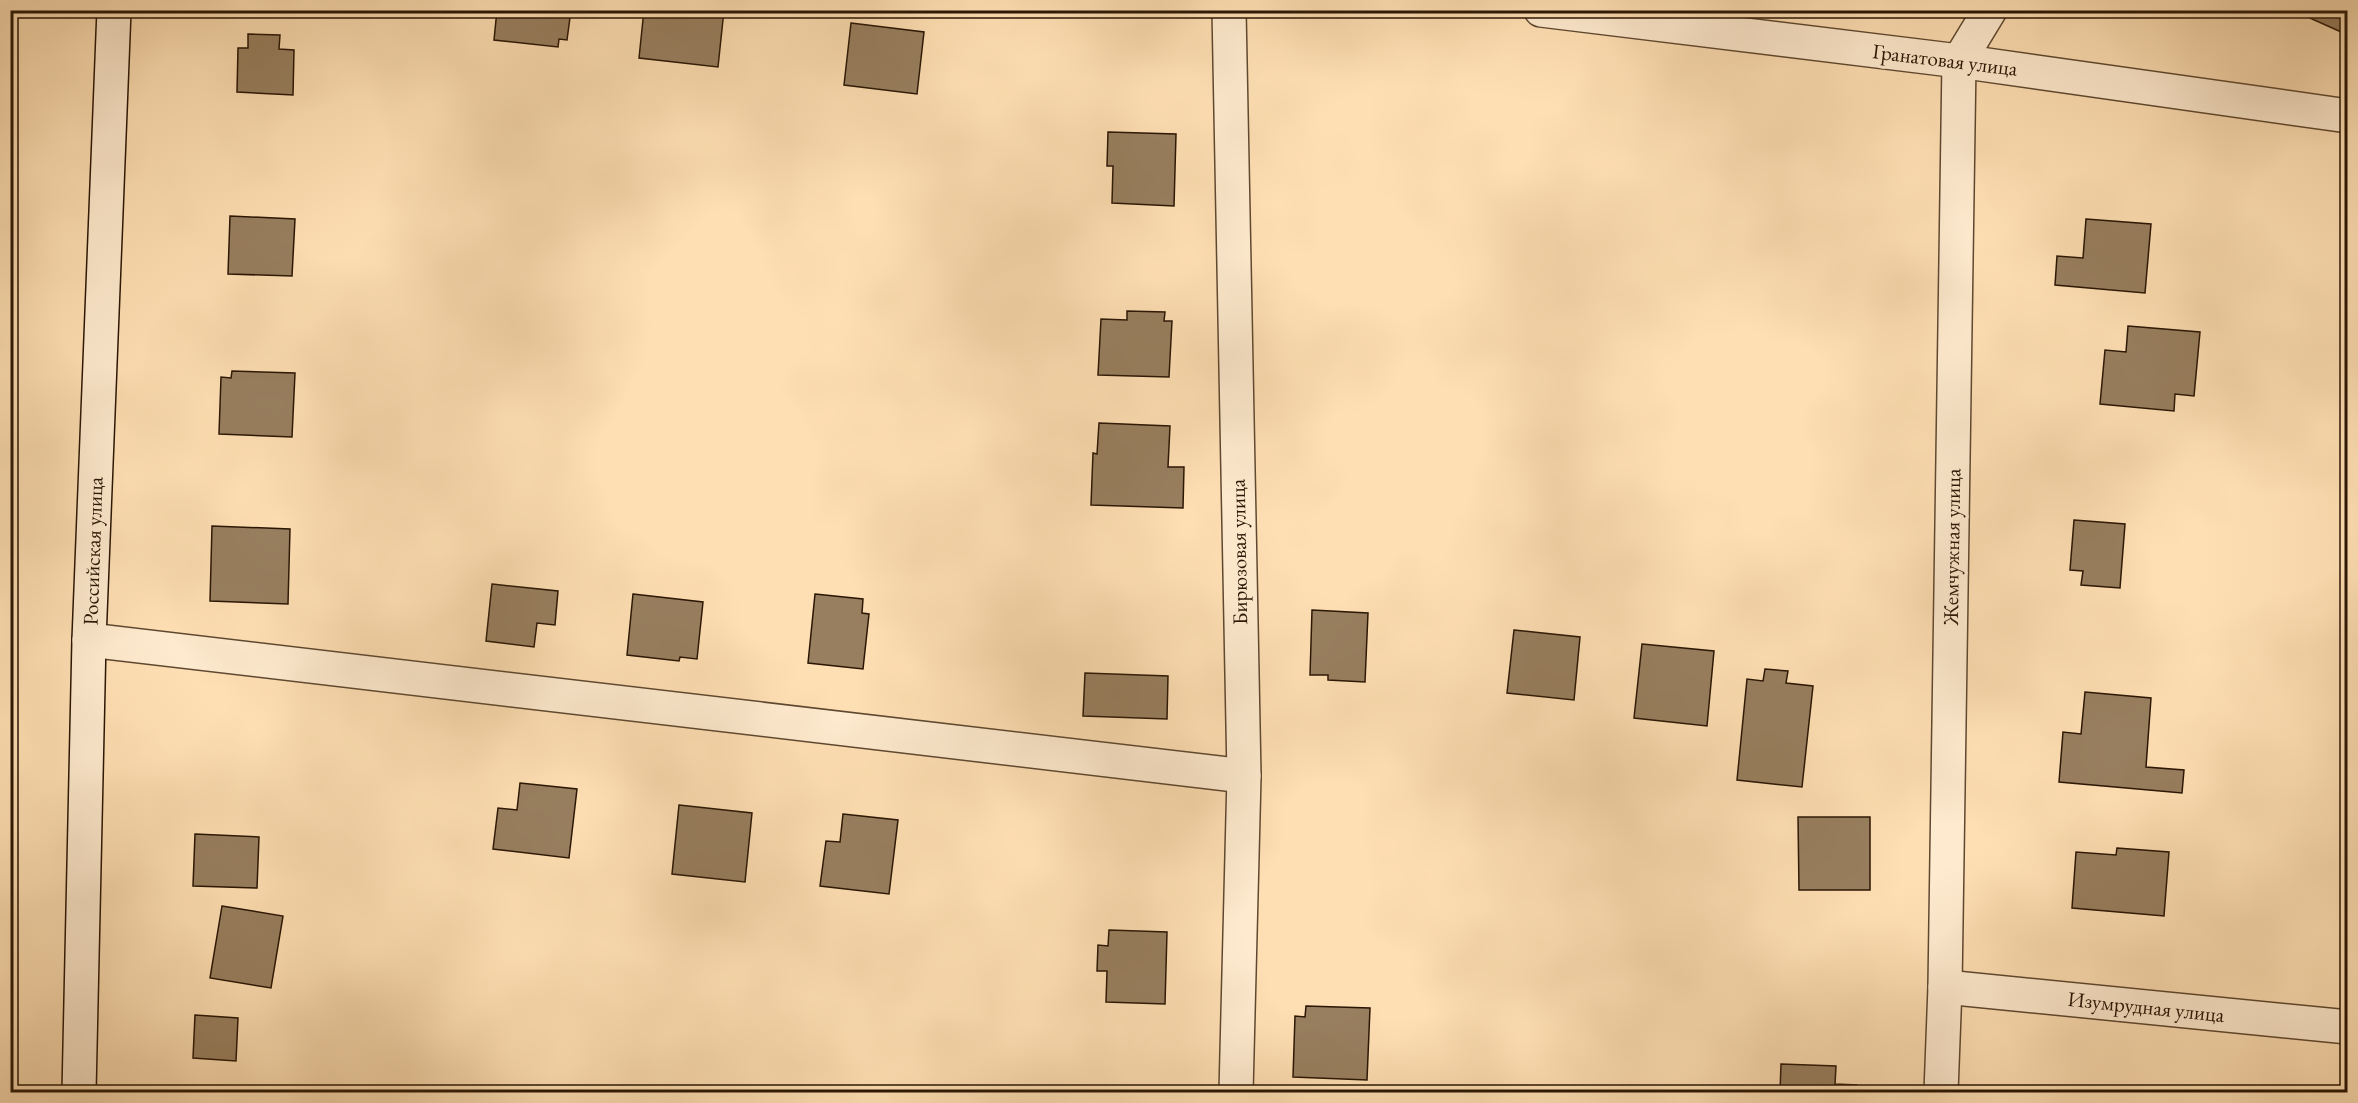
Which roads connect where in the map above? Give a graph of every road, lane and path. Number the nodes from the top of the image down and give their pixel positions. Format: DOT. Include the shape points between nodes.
graph roads {
  1 [pos="114,10"];
  2 [pos="1229,10"];
  3 [pos="1542,10"];
  4 [pos="1990,10"];
  5 [pos="1959,61"];
  6 [pos="2348,116"];
  7 [pos="89,640"];
  8 [pos="1244,776"];
  9 [pos="1945,987"];
  10 [pos="2348,1027"];
  11 [pos="79,1092"];
  12 [pos="1236,1092"];
  13 [pos="1941,1092"];
  1 -- 7 [label="street, Российская улица"];
  2 -- 8 [label="street, Бирюзовая улица"];
  3 -- 5 [label="street, Гранатовая улица"];
  4 -- 5 [label="street"];
  5 -- 6 [label="street, Гранатовая улица"];
  5 -- 9 [label="street, Жемчужная улица"];
  7 -- 8 [label="street"];
  7 -- 11 [label="street, Российская улица"];
  8 -- 12 [label="street, Бирюзовая улица"];
  9 -- 10 [label="street, Изумрудная улица"];
  9 -- 13 [label="street, Жемчужная улица"];
}
